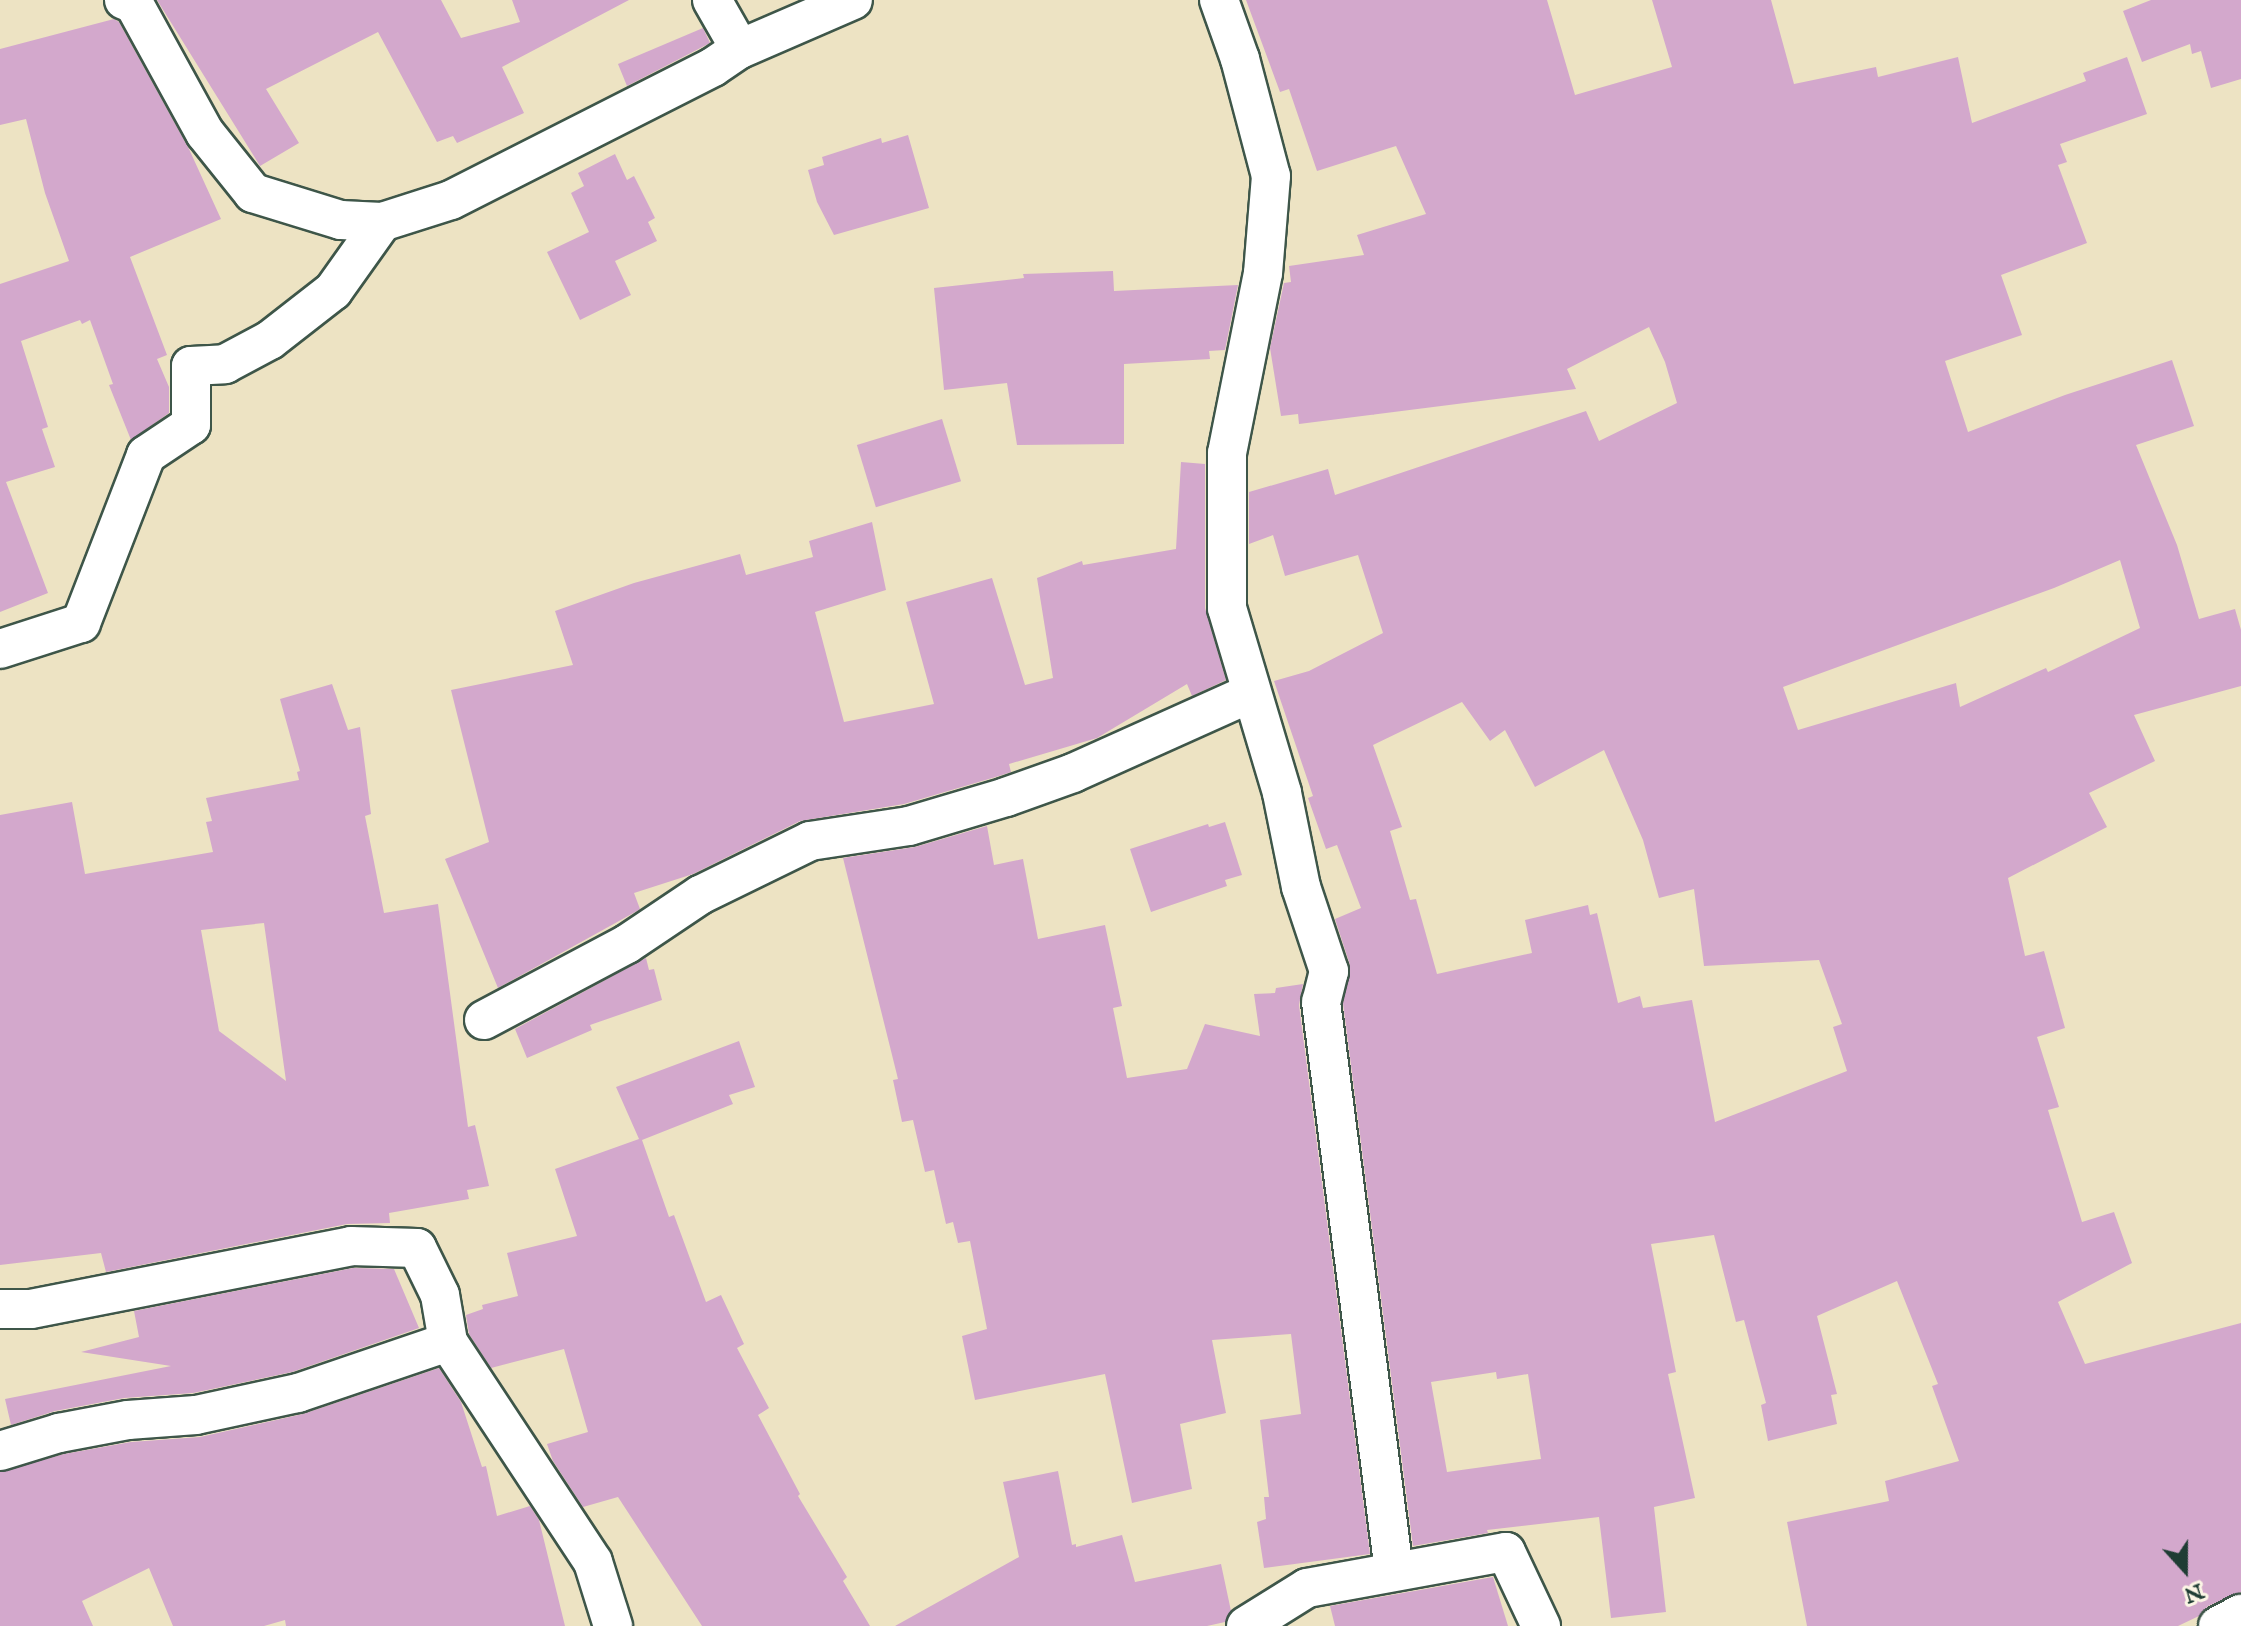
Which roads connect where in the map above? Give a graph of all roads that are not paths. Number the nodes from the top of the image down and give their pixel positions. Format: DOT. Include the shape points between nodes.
graph roads {
  1 [pos="124,0"];
  2 [pos="712,0"];
  3 [pos="853,0"];
  4 [pos="1219,0"];
  5 [pos="740,49"];
  6 [pos="382,222"];
  7 [pos="0,649"];
  8 [pos="1251,693"];
  9 [pos="484,1020"];
  10 [pos="0,1309"];
  11 [pos="448,1342"];
  12 [pos="0,1451"];
  13 [pos="1394,1571"];
  14 [pos="2241,1614"];
  15 [pos="613,1626"];
  16 [pos="1246,1626"];
  17 [pos="1541,1626"];
  18 [pos="2218,1626"];
  1 -- 6 [label="street" via="134,4 205,133 253,193 341,220"];
  2 -- 5 [label="street"];
  3 -- 5 [label="street"];
  4 -- 8 [label="street" via="1271,176 1263,273 1227,453 1227,608"];
  5 -- 6 [label="street" via="451,200"];
  6 -- 7 [label="street" via="333,291 270,340 225,364 191,366 191,425 146,455 81,623"];
  8 -- 9 [label="street" via="1073,773 1006,797 909,826 810,841 700,895 627,944"];
  8 -- 13 [label="street" via="1282,793 1301,887 1329,971 1321,1002"];
  10 -- 11 [label="street" via="31,1309 351,1246 417,1248 440,1295"];
  11 -- 12 [label="street" via="298,1393 196,1415 59,1433"];
  11 -- 15 [label="street" via="593,1562"];
  13 -- 16 [label="street" via="1307,1588"];
  13 -- 17 [label="street" via="1506,1552"];
  14 -- 18 [label="street"];
}
